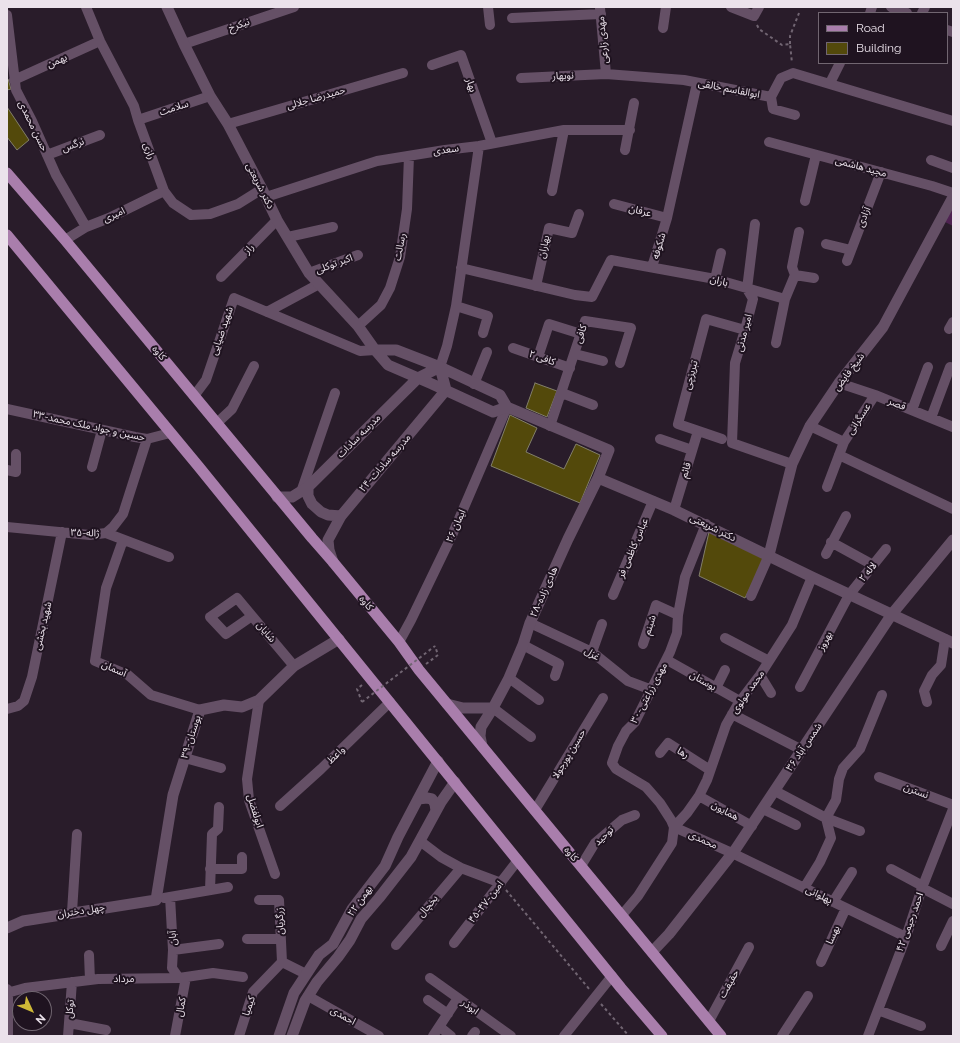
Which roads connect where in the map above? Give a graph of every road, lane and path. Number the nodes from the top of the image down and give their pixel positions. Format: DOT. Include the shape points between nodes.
graph roads {
  1 [pos="86,7"];
  2 [pos="167,7"];
  3 [pos="294,7"];
  4 [pos="488,7"];
  5 [pos="666,7"];
  6 [pos="731,7"];
  7 [pos="891,7"];
  8 [pos="600,10"];
  9 [pos="756,12"];
  10 [pos="903,12"];
  11 [pos="799,13"];
  12 [pos="7,15"];
  13 [pos="512,18"];
  14 [pos="490,25"];
  15 [pos="663,28"];
  16 [pos="100,41"];
  17 [pos="184,44"];
  18 [pos="790,44"];
  19 [pos="840,64"];
  20 [pos="432,65"];
  21 [pos="404,72"];
  22 [pos="793,72"];
  23 [pos="606,74"];
  24 [pos="521,78"];
  25 [pos="14,80"];
  26 [pos="696,83"];
  27 [pos="830,83"];
  28 [pos="210,96"];
  29 [pos="771,97"];
  30 [pos="634,103"];
  31 [pos="795,115"];
  32 [pos="138,120"];
  33 [pos="953,121"];
  34 [pos="228,124"];
  35 [pos="564,130"];
  36 [pos="630,130"];
  37 [pos="100,135"];
  38 [pos="769,142"];
  39 [pos="492,143"];
  40 [pos="479,146"];
  41 [pos="625,150"];
  42 [pos="47,155"];
  43 [pos="816,155"];
  44 [pos="409,156"];
  45 [pos="931,160"];
  46 [pos="953,168"];
  47 [pos="882,172"];
  48 [pos="7,173"];
  49 [pos="164,191"];
  50 [pos="552,191"];
  51 [pos="264,193"];
  52 [pos="953,193"];
  53 [pos="953,197"];
  54 [pos="805,201"];
  55 [pos="614,204"];
  56 [pos="579,214"];
  57 [pos="667,218"];
  58 [pos="277,220"];
  59 [pos="755,224"];
  60 [pos="86,227"];
  61 [pos="333,227"];
  62 [pos="799,232"];
  63 [pos="7,235"];
  64 [pos="288,237"];
  65 [pos="65,240"];
  66 [pos="826,244"];
  67 [pos="851,250"];
  68 [pos="720,253"];
  69 [pos="358,254"];
  70 [pos="847,261"];
  71 [pos="652,267"];
  72 [pos="461,268"];
  73 [pos="309,273"];
  74 [pos="795,275"];
  75 [pos="221,277"];
  76 [pos="814,278"];
  77 [pos="715,279"];
  78 [pos="319,284"];
  79 [pos="536,286"];
  80 [pos="747,289"];
  81 [pos="785,299"];
  82 [pos="456,306"];
  83 [pos="268,312"];
  84 [pos="358,326"];
  85 [pos="746,330"];
  86 [pos="483,333"];
  87 [pos="581,334"];
  88 [pos="776,343"];
  89 [pos="513,348"];
  90 [pos="375,350"];
  91 [pos="487,352"];
  92 [pos="574,354"];
  93 [pos="538,357"];
  94 [pos="603,361"];
  95 [pos="620,363"];
  96 [pos="254,366"];
  97 [pos="440,367"];
  98 [pos="928,367"];
  99 [pos="950,367"];
  100 [pos="570,368"];
  101 [pos="418,378"];
  102 [pos="839,383"];
  103 [pos="474,384"];
  104 [pos="446,390"];
  105 [pos="335,392"];
  106 [pos="562,393"];
  107 [pos="875,395"];
  108 [pos="194,396"];
  109 [pos="593,405"];
  110 [pos="507,407"];
  111 [pos="7,409"];
  112 [pos="912,410"];
  113 [pos="931,418"];
  114 [pos="217,423"];
  115 [pos="550,426"];
  116 [pos="810,426"];
  117 [pos="953,427"];
  118 [pos="102,430"];
  119 [pos="698,431"];
  120 [pos="170,433"];
  121 [pos="148,439"];
  122 [pos="660,439"];
  123 [pos="727,441"];
  124 [pos="844,442"];
  125 [pos="692,450"];
  126 [pos="16,454"];
  127 [pos="839,455"];
  128 [pos="792,464"];
  129 [pos="92,468"];
  130 [pos="7,470"];
  131 [pos="598,478"];
  132 [pos="827,486"];
  133 [pos="305,489"];
  134 [pos="277,497"];
  135 [pos="653,502"];
  136 [pos="953,508"];
  137 [pos="674,510"];
  138 [pos="340,516"];
  139 [pos="846,516"];
  140 [pos="706,524"];
  141 [pos="7,527"];
  142 [pos="62,532"];
  143 [pos="106,533"];
  144 [pos="123,540"];
  145 [pos="832,542"];
  146 [pos="952,544"];
  147 [pos="886,549"];
  148 [pos="826,554"];
  149 [pos="769,556"];
  150 [pos="168,558"];
  151 [pos="333,562"];
  152 [pos="873,565"];
  153 [pos="812,578"];
  154 [pos="612,595"];
  155 [pos="850,595"];
  156 [pos="751,596"];
  157 [pos="892,614"];
  158 [pos="678,615"];
  159 [pos="252,616"];
  160 [pos="530,623"];
  161 [pos="602,624"];
  162 [pos="725,638"];
  163 [pos="339,639"];
  164 [pos="949,641"];
  165 [pos="399,642"];
  166 [pos="643,644"];
  167 [pos="524,645"];
  168 [pos="592,652"];
  169 [pos="667,660"];
  170 [pos="769,661"];
  171 [pos="294,666"];
  172 [pos="419,670"];
  173 [pos="724,670"];
  174 [pos="760,675"];
  175 [pos="555,676"];
  176 [pos="508,678"];
  177 [pos="800,687"];
  178 [pos="716,688"];
  179 [pos="357,689"];
  180 [pos="652,690"];
  181 [pos="771,693"];
  182 [pos="882,695"];
  183 [pos="603,698"];
  184 [pos="259,700"];
  185 [pos="539,700"];
  186 [pos="740,701"];
  187 [pos="390,702"];
  188 [pos="927,702"];
  189 [pos="448,704"];
  190 [pos="493,708"];
  191 [pos="7,709"];
  192 [pos="200,710"];
  193 [pos="732,714"];
  194 [pos="531,737"];
  195 [pos="482,746"];
  196 [pos="802,750"];
  197 [pos="660,753"];
  198 [pos="185,758"];
  199 [pos="438,761"];
  200 [pos="221,768"];
  201 [pos="710,770"];
  202 [pos="879,777"];
  203 [pos="455,782"];
  204 [pos="775,791"];
  205 [pos="699,796"];
  206 [pos="418,799"];
  207 [pos="953,805"];
  208 [pos="280,806"];
  209 [pos="219,807"];
  210 [pos="763,809"];
  211 [pos="953,809"];
  212 [pos="535,810"];
  213 [pos="436,811"];
  214 [pos="635,815"];
  215 [pos="826,818"];
  216 [pos="796,825"];
  217 [pos="752,826"];
  218 [pos="674,827"];
  219 [pos="860,831"];
  220 [pos="78,834"];
  221 [pos="420,841"];
  222 [pos="732,853"];
  223 [pos="242,857"];
  224 [pos="518,860"];
  225 [pos="581,866"];
  226 [pos="461,868"];
  227 [pos="210,869"];
  228 [pos="891,869"];
  229 [pos="852,872"];
  230 [pos="275,874"];
  231 [pos="500,883"];
  232 [pos="228,887"];
  233 [pos="804,888"];
  234 [pos="922,888"];
  235 [pos="210,890"];
  236 [pos="170,897"];
  237 [pos="156,900"];
  238 [pos="259,900"];
  239 [pos="833,902"];
  240 [pos="953,904"];
  241 [pos="846,908"];
  242 [pos="72,912"];
  243 [pos="622,915"];
  244 [pos="953,921"];
  245 [pos="7,928"];
  246 [pos="906,937"];
  247 [pos="247,939"];
  248 [pos="280,939"];
  249 [pos="454,943"];
  250 [pos="219,944"];
  251 [pos="396,945"];
  252 [pos="941,946"];
  253 [pos="749,947"];
  254 [pos="173,950"];
  255 [pos="652,952"];
  256 [pos="89,955"];
  257 [pos="282,962"];
  258 [pos="821,962"];
  259 [pos="306,974"];
  260 [pos="612,976"];
  261 [pos="243,977"];
  262 [pos="183,978"];
  263 [pos="430,978"];
  264 [pos="90,980"];
  265 [pos="72,982"];
  266 [pos="7,992"];
  267 [pos="308,996"];
  268 [pos="595,996"];
  269 [pos="808,996"];
  270 [pos="458,998"];
  271 [pos="428,1000"];
  272 [pos="878,1010"];
  273 [pos="448,1014"];
  274 [pos="709,1021"];
  275 [pos="69,1024"];
  276 [pos="921,1026"];
  277 [pos="440,1027"];
  278 [pos="106,1030"];
  279 [pos="8,1036"];
  280 [pos="68,1036"];
  281 [pos="175,1036"];
  282 [pos="239,1036"];
  283 [pos="279,1036"];
  284 [pos="292,1036"];
  285 [pos="379,1036"];
  286 [pos="434,1036"];
  287 [pos="452,1036"];
  288 [pos="511,1036"];
  289 [pos="564,1036"];
  290 [pos="628,1036"];
  291 [pos="662,1036"];
  292 [pos="721,1036"];
  293 [pos="782,1036"];
  294 [pos="868,1036"];
  1 -- 16 [label="street, رازی"];
  2 -- 17 [label="street, دکتر شریعتی"];
  3 -- 17 [label="street, نیکرخ"];
  4 -- 14 [label="street"];
  5 -- 15 [label="street"];
  6 -- 9 [label="street"];
  7 -- 10 [label="street"];
  8 -- 13 [label="street"];
  8 -- 23 [label="street, مهدی زارعی"];
  9 -- 18 [label="path" via="759,29 782,45"];
  11 -- 18 [label="path" via="790,36"];
  12 -- 25 [label="street, حسن محمدی"];
  16 -- 25 [label="street, بهمن"];
  16 -- 32 [label="street, رازی" via="134,106"];
  17 -- 28 [label="street, دکتر شریعتی"];
  18 -- 22 [label="path"];
  19 -- 27 [label="street"];
  20 -- 39 [label="street, بهار" via="461,55"];
  21 -- 34 [label="street, حمیدرضا جلالی"];
  22 -- 27 [label="street"];
  22 -- 29 [label="street, ابوالقاسم خالقی" via="781,78"];
  23 -- 24 [label="street, نوبهار"];
  23 -- 26 [label="street, ابوالقاسم خالقی"];
  25 -- 42 [label="street, حسن محمدی" via="16,90"];
  26 -- 29 [label="street, ابوالقاسم خالقی"];
  26 -- 57 [label="street, شکوفه"];
  27 -- 33 [label="street"];
  28 -- 32 [label="street, سلامت"];
  28 -- 34 [label="street, دکتر شریعتی"];
  29 -- 31 [label="street" via="773,109"];
  30 -- 36 [label="street"];
  32 -- 49 [label="street, رازی"];
  34 -- 51 [label="street, دکتر شریعتی"];
  35 -- 36 [label="street, سعدی"];
  35 -- 39 [label="street, سعدی"];
  35 -- 50 [label="street"];
  36 -- 41 [label="street"];
  37 -- 42 [label="street, نرگس"];
  38 -- 43 [label="street, مجید هاشمی"];
  39 -- 40 [label="street, سعدی"];
  40 -- 44 [label="street, سعدی"];
  40 -- 72 [label="street"];
  42 -- 60 [label="street, حسن محمدی"];
  43 -- 47 [label="street, مجید هاشمی"];
  43 -- 54 [label="street"];
  44 -- 51 [label="street, سعدی" via="377,161"];
  44 -- 84 [label="street, رسالت" via="407,209 400,257 390,288 380,305"];
  45 -- 46 [label="street"];
  47 -- 52 [label="street, مجید هاشمی"];
  47 -- 67 [label="street, آزادی"];
  48 -- 65 [label="main road, کاوه"];
  49 -- 51 [label="street, رازی" via="174,203 191,215 210,214"];
  49 -- 60 [label="street, امیری"];
  51 -- 58 [label="street, دکتر شریعتی"];
  53 -- 102 [label="street, شیخ فایض" via="883,327"];
  55 -- 57 [label="street, عرفان"];
  56 -- 79 [label="street, بهاران" via="572,233 548,228"];
  57 -- 71 [label="street, شکوفه"];
  58 -- 64 [label="street, دکتر شریعتی"];
  58 -- 75 [label="street, راز"];
  59 -- 80 [label="street, امیر مدنی"];
  60 -- 65 [label="street, امیری"];
  61 -- 64 [label="street"];
  62 -- 74 [label="street" via="792,267"];
  63 -- 120 [label="main road"];
  64 -- 73 [label="street, دکتر شریعتی"];
  65 -- 108 [label="main road, کاوه"];
  66 -- 67 [label="street"];
  67 -- 70 [label="street, آزادی"];
  68 -- 77 [label="street"];
  69 -- 73 [label="street, اکبر توکلی"];
  71 -- 77 [label="street, باران"];
  71 -- 79 [label="street, شکوفه" via="611,260 592,297"];
  72 -- 79 [label="street, شکوفه"];
  72 -- 82 [label="street"];
  73 -- 78 [label="street, دکتر شریعتی"];
  74 -- 76 [label="street"];
  74 -- 81 [label="street"];
  77 -- 80 [label="street, باران"];
  78 -- 83 [label="street"];
  78 -- 84 [label="street, دکتر شریعتی"];
  80 -- 81 [label="street, باران"];
  80 -- 85 [label="street, امیر مدنی" via="752,299"];
  81 -- 88 [label="street"];
  82 -- 86 [label="street" via="488,316"];
  82 -- 97 [label="street"];
  83 -- 90 [label="street, شهید ضیایی" via="360,351"];
  83 -- 108 [label="street, شهید ضیایی" via="234,298 206,380"];
  84 -- 90 [label="street, دکتر شریعتی"];
  85 -- 119 [label="street, تبریزچی" via="706,319 678,424"];
  85 -- 123 [label="street, امیر مدنی" via="735,363"];
  87 -- 92 [label="street, کافی"];
  87 -- 93 [label="street" via="549,324"];
  87 -- 95 [label="street, کافی" via="585,320 631,328"];
  89 -- 93 [label="street, کافی ۲"];
  90 -- 97 [label="street" via="396,350"];
  90 -- 101 [label="street, دکتر شریعتی" via="388,365"];
  91 -- 103 [label="street"];
  92 -- 94 [label="street"];
  92 -- 100 [label="street, کافی"];
  93 -- 100 [label="street, کافی ۲"];
  96 -- 114 [label="street" via="232,409"];
  97 -- 101 [label="street, مدرسه سادات"];
  97 -- 103 [label="street"];
  97 -- 104 [label="street"];
  98 -- 112 [label="street"];
  99 -- 113 [label="street"];
  100 -- 106 [label="street, کافی"];
  101 -- 104 [label="street, دکتر شریعتی"];
  101 -- 133 [label="street, مدرسه سادات"];
  102 -- 107 [label="street, قصر"];
  102 -- 116 [label="street, شیخ فایض"];
  103 -- 110 [label="street" via="500,395"];
  104 -- 110 [label="street, دکتر شریعتی" via="493,412"];
  104 -- 138 [label="street, ۲۴-مدرسه سادات"];
  105 -- 133 [label="street"];
  106 -- 109 [label="street"];
  106 -- 115 [label="street, کافی"];
  107 -- 112 [label="street, قصر"];
  107 -- 124 [label="street, عسگرانی"];
  108 -- 114 [label="main road, کاوه"];
  110 -- 115 [label="street"];
  110 -- 165 [label="street, ۲۶ ایمان" via="453,533"];
  111 -- 118 [label="street, ۳۳-حسین و جواد ملک محمد"];
  112 -- 113 [label="street, قصر"];
  113 -- 117 [label="street, قصر"];
  114 -- 134 [label="main road, کاوه"];
  115 -- 131 [label="street" via="609,450"];
  116 -- 124 [label="street, عسگرانی"];
  116 -- 128 [label="street, شیخ فایض"];
  118 -- 121 [label="street, ۳۳-حسین و جواد ملک محمد"];
  118 -- 129 [label="street"];
  119 -- 123 [label="street, تبریزچی"];
  119 -- 125 [label="street, قائم"];
  120 -- 121 [label="street, ۳۳-حسین و جواد ملک محمد"];
  120 -- 163 [label="main road"];
  121 -- 143 [label="street, ۳۵-ژاله" via="123,514 114,528"];
  122 -- 125 [label="street"];
  123 -- 128 [label="street, تبریزچی"];
  124 -- 127 [label="street, عسگرانی"];
  125 -- 137 [label="street, قائم"];
  126 -- 130 [label="street" via="16,472"];
  127 -- 132 [label="street, عسگرانی"];
  127 -- 136 [label="street"];
  128 -- 149 [label="street, شیخ فایض"];
  131 -- 135 [label="street, دکتر شریعتی"];
  131 -- 160 [label="street, ۲۸-هادی زاده"];
  133 -- 134 [label="street, مدرسه سادات" via="292,497"];
  133 -- 138 [label="street" via="312,504 321,512"];
  134 -- 151 [label="main road, کاوه"];
  135 -- 137 [label="street, دکتر شریعتی"];
  135 -- 154 [label="street, عباس کاظمی فر"];
  137 -- 140 [label="street, دکتر شریعتی"];
  138 -- 151 [label="street, ۲۴-مدرسه سادات" via="328,540"];
  139 -- 145 [label="street"];
  140 -- 149 [label="street, دکتر شریعتی"];
  140 -- 158 [label="street, ۳۰-مهدی زراعتی" via="685,577"];
  141 -- 142 [label="street, ۳۵-ژاله"];
  142 -- 143 [label="street, ۳۵-ژاله" via="90,535"];
  142 -- 191 [label="street, شهید بخشی" via="32,677 24,701"];
  143 -- 144 [label="street"];
  144 -- 150 [label="street"];
  144 -- 192 [label="street, آسمان" via="106,588 95,661 128,674 151,695"];
  145 -- 148 [label="street"];
  145 -- 152 [label="street"];
  146 -- 157 [label="street, شمس آباد ۳۶"];
  147 -- 152 [label="street, لاله ۲"];
  149 -- 153 [label="street, دکتر شریعتی"];
  149 -- 156 [label="street"];
  151 -- 165 [label="main road, کاوه"];
  152 -- 155 [label="street, لاله ۲"];
  153 -- 155 [label="street, دکتر شریعتی"];
  153 -- 170 [label="street, محمد مولوی" via="792,625"];
  155 -- 157 [label="street, دکتر شریعتی"];
  155 -- 177 [label="street, بهروز"];
  157 -- 164 [label="street, دکتر شریعتی"];
  157 -- 196 [label="street, شمس آباد ۳۶"];
  158 -- 166 [label="street, شبنم" via="656,605"];
  158 -- 169 [label="street, ۳۰-مهدی زراعتی" via="677,633"];
  159 -- 159 [label="street, شایان" via="226,634 210,617 237,598"];
  159 -- 171 [label="street, شایان"];
  160 -- 167 [label="street, ۲۸-هادی زاده"];
  160 -- 168 [label="street, غزل"];
  161 -- 168 [label="street"];
  162 -- 170 [label="street"];
  163 -- 171 [label="street, ۳۹-بوستان"];
  163 -- 187 [label="main road"];
  164 -- 188 [label="street" via="941,666 932,675 924,691"];
  165 -- 172 [label="main road, کاوه"];
  167 -- 175 [label="street" via="559,664"];
  167 -- 176 [label="street, ۲۸-هادی زاده"];
  168 -- 180 [label="street, غزل" via="628,681"];
  169 -- 178 [label="street, بوستان"];
  169 -- 180 [label="street, ۳۰-مهدی زراعتی"];
  170 -- 174 [label="street, محمد مولوی"];
  171 -- 184 [label="street, ۳۹-بوستان"];
  172 -- 179 [label="path, bridge" via="438,655 435,646 362,702"];
  172 -- 189 [label="main road, کاوه"];
  173 -- 178 [label="street"];
  174 -- 181 [label="street"];
  174 -- 186 [label="street, محمد مولوی"];
  176 -- 185 [label="street"];
  176 -- 190 [label="street, ۲۸-هادی زاده"];
  178 -- 186 [label="street, بوستان"];
  180 -- 218 [label="street, ۳۰-مهدی زراعتی" via="635,722 626,731 612,763 616,769 646,787 660,803"];
  182 -- 215 [label="street" via="860,750 843,768 836,800"];
  183 -- 212 [label="street, حسین پورجولا"];
  184 -- 192 [label="street, ۳۹-بوستان" via="242,707 224,705"];
  184 -- 230 [label="street, ابولفضل" via="247,779 249,800"];
  186 -- 193 [label="street, محمد مولوی"];
  187 -- 199 [label="main road"];
  187 -- 208 [label="street, واعظ"];
  189 -- 190 [label="street" via="463,708"];
  189 -- 195 [label="main road, کاوه"];
  190 -- 194 [label="street"];
  190 -- 195 [label="street, ۲۸-هادی زاده" via="481,727"];
  192 -- 198 [label="street, ۳۹-بوستان"];
  193 -- 196 [label="street"];
  193 -- 201 [label="street, محمد مولوی"];
  195 -- 212 [label="main road, کاوه"];
  196 -- 204 [label="street, شمس آباد ۳۶"];
  197 -- 201 [label="street, رها" via="668,743"];
  198 -- 200 [label="street"];
  198 -- 237 [label="street, ۳۹-بوستان" via="173,795"];
  199 -- 203 [label="main road"];
  199 -- 206 [label="street, ۲۲ بهمن"];
  201 -- 205 [label="street, محمد مولوی"];
  202 -- 207 [label="street, نسترن"];
  203 -- 213 [label="street, ۲۲ بهمن"];
  203 -- 224 [label="main road"];
  204 -- 210 [label="street, شمس آباد ۳۶"];
  204 -- 215 [label="street"];
  205 -- 217 [label="street, همایون"];
  205 -- 218 [label="street, محمد مولوی"];
  206 -- 213 [label="street" via="432,799"];
  206 -- 259 [label="street, ۲۲ بهمن" via="385,866 352,909 333,944 318,955"];
  209 -- 227 [label="street" via="218,829 212,834"];
  210 -- 216 [label="street"];
  210 -- 217 [label="street, شمس آباد ۳۶"];
  211 -- 234 [label="street, ۴۲ احمد رحیمی"];
  212 -- 225 [label="main road, کاوه"];
  213 -- 221 [label="street, ۲۲ بهمن"];
  214 -- 225 [label="street, توحید" via="622,820 595,843"];
  215 -- 219 [label="street"];
  215 -- 233 [label="street" via="831,838"];
  217 -- 222 [label="street, شمس آباد ۳۶"];
  218 -- 222 [label="street, محمدی"];
  218 -- 243 [label="street" via="672,843 638,896"];
  220 -- 242 [label="street"];
  221 -- 226 [label="street"];
  221 -- 267 [label="street, ۲۲ بهمن" via="380,898 361,919 350,940"];
  222 -- 233 [label="street, پهلوانی"];
  222 -- 255 [label="street, شمس آباد ۳۶"];
  223 -- 227 [label="street" via="242,869"];
  224 -- 231 [label="street, ۴۵-۴۷-امین"];
  224 -- 260 [label="main road"];
  225 -- 243 [label="main road, کاوه"];
  226 -- 231 [label="street"];
  226 -- 251 [label="street, یخچال"];
  227 -- 235 [label="street"];
  228 -- 234 [label="street"];
  229 -- 239 [label="street"];
  231 -- 249 [label="street, ۴۵-۴۷-امین"];
  231 -- 268 [label="path"];
  232 -- 235 [label="street"];
  233 -- 239 [label="street, پهلوانی"];
  234 -- 240 [label="street"];
  234 -- 246 [label="street, ۴۲ احمد رحیمی"];
  235 -- 236 [label="street"];
  236 -- 237 [label="street"];
  236 -- 254 [label="street, آبان"];
  237 -- 242 [label="street, چهل دختران"];
  238 -- 248 [label="street, زرگریان" via="279,900"];
  239 -- 241 [label="street, پهلوانی"];
  241 -- 246 [label="street, پهلوانی"];
  241 -- 258 [label="street, بهسا"];
  242 -- 245 [label="street, چهل دختران" via="23,921"];
  243 -- 255 [label="main road, کاوه"];
  244 -- 252 [label="street"];
  246 -- 272 [label="street, ۴۲ احمد رحیمی"];
  247 -- 248 [label="street"];
  248 -- 257 [label="street, زرگریان"];
  250 -- 254 [label="street"];
  253 -- 274 [label="street, حقیقت"];
  254 -- 262 [label="street, آبان" via="172,968"];
  255 -- 274 [label="main road, کاوه"];
  256 -- 264 [label="street"];
  257 -- 259 [label="street"];
  257 -- 282 [label="street, کیمیا" via="253,992"];
  259 -- 283 [label="street, ۲۲ بهمن" via="294,993"];
  260 -- 268 [label="street"];
  260 -- 291 [label="main road"];
  261 -- 262 [label="street, مرداد" via="213,973"];
  262 -- 264 [label="street, مرداد"];
  262 -- 281 [label="street, کمال"];
  263 -- 270 [label="street, ابوذر"];
  264 -- 265 [label="street, مرداد"];
  265 -- 266 [label="street, مرداد"];
  265 -- 275 [label="street, توکل"];
  266 -- 279 [label="street"];
  267 -- 284 [label="street, ۲۲ بهمن"];
  267 -- 285 [label="street, احمدی"];
  268 -- 289 [label="street"];
  268 -- 290 [label="path"];
  269 -- 293 [label="street"];
  270 -- 273 [label="street"];
  270 -- 288 [label="street, ابوذر"];
  271 -- 273 [label="street"];
  272 -- 276 [label="street"];
  272 -- 294 [label="street, ۴۲ احمد رحیمی"];
  273 -- 277 [label="street"];
  274 -- 292 [label="main road, کاوه"];
  275 -- 278 [label="street"];
  275 -- 280 [label="street, توکل"];
  277 -- 286 [label="street"];
  277 -- 287 [label="street"];
}
